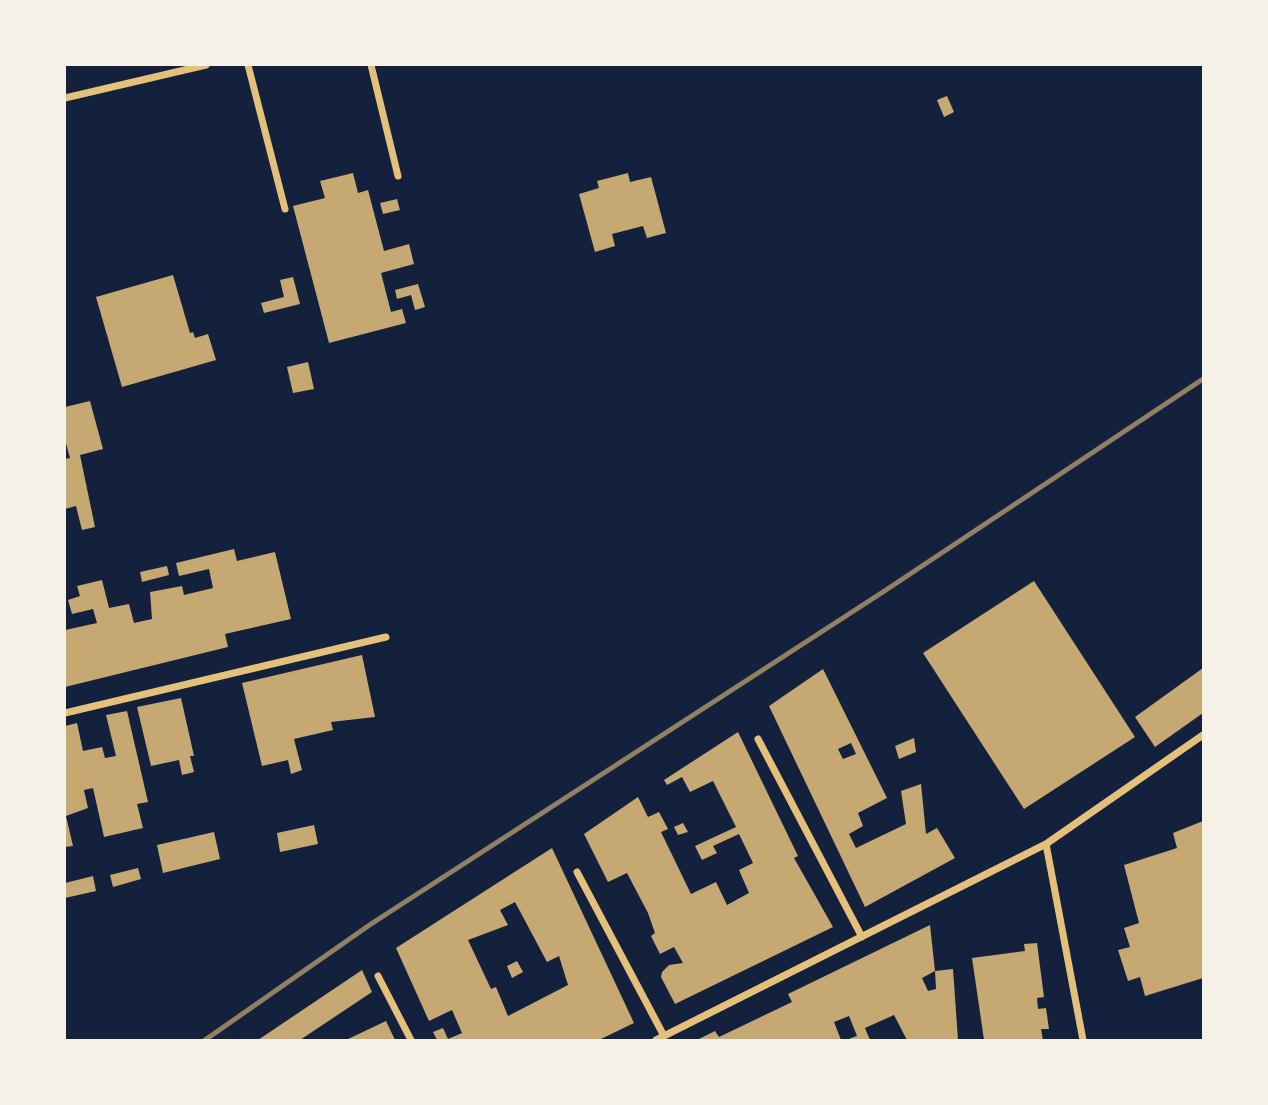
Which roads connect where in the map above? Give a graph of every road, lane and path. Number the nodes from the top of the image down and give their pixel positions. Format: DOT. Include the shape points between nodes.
graph roads {
  1 [pos="206,65"];
  2 [pos="248,65"];
  3 [pos="370,65"];
  4 [pos="65,98"];
  5 [pos="398,176"];
  6 [pos="285,209"];
  7 [pos="386,637"];
  8 [pos="65,713"];
  9 [pos="1203,735"];
  10 [pos="758,739"];
  11 [pos="1046,844"];
  12 [pos="577,872"];
  13 [pos="862,937"];
  14 [pos="378,976"];
  15 [pos="660,1038"];
  16 [pos="411,1040"];
  17 [pos="1083,1040"];
  1 -- 4 [label="street"];
  2 -- 6 [label="street"];
  3 -- 5 [label="street"];
  7 -- 8 [label="street"];
  9 -- 11 [label="street"];
  10 -- 13 [label="street"];
  11 -- 13 [label="street"];
  11 -- 17 [label="street"];
  12 -- 15 [label="street"];
  13 -- 15 [label="street"];
  14 -- 16 [label="street"];
}
